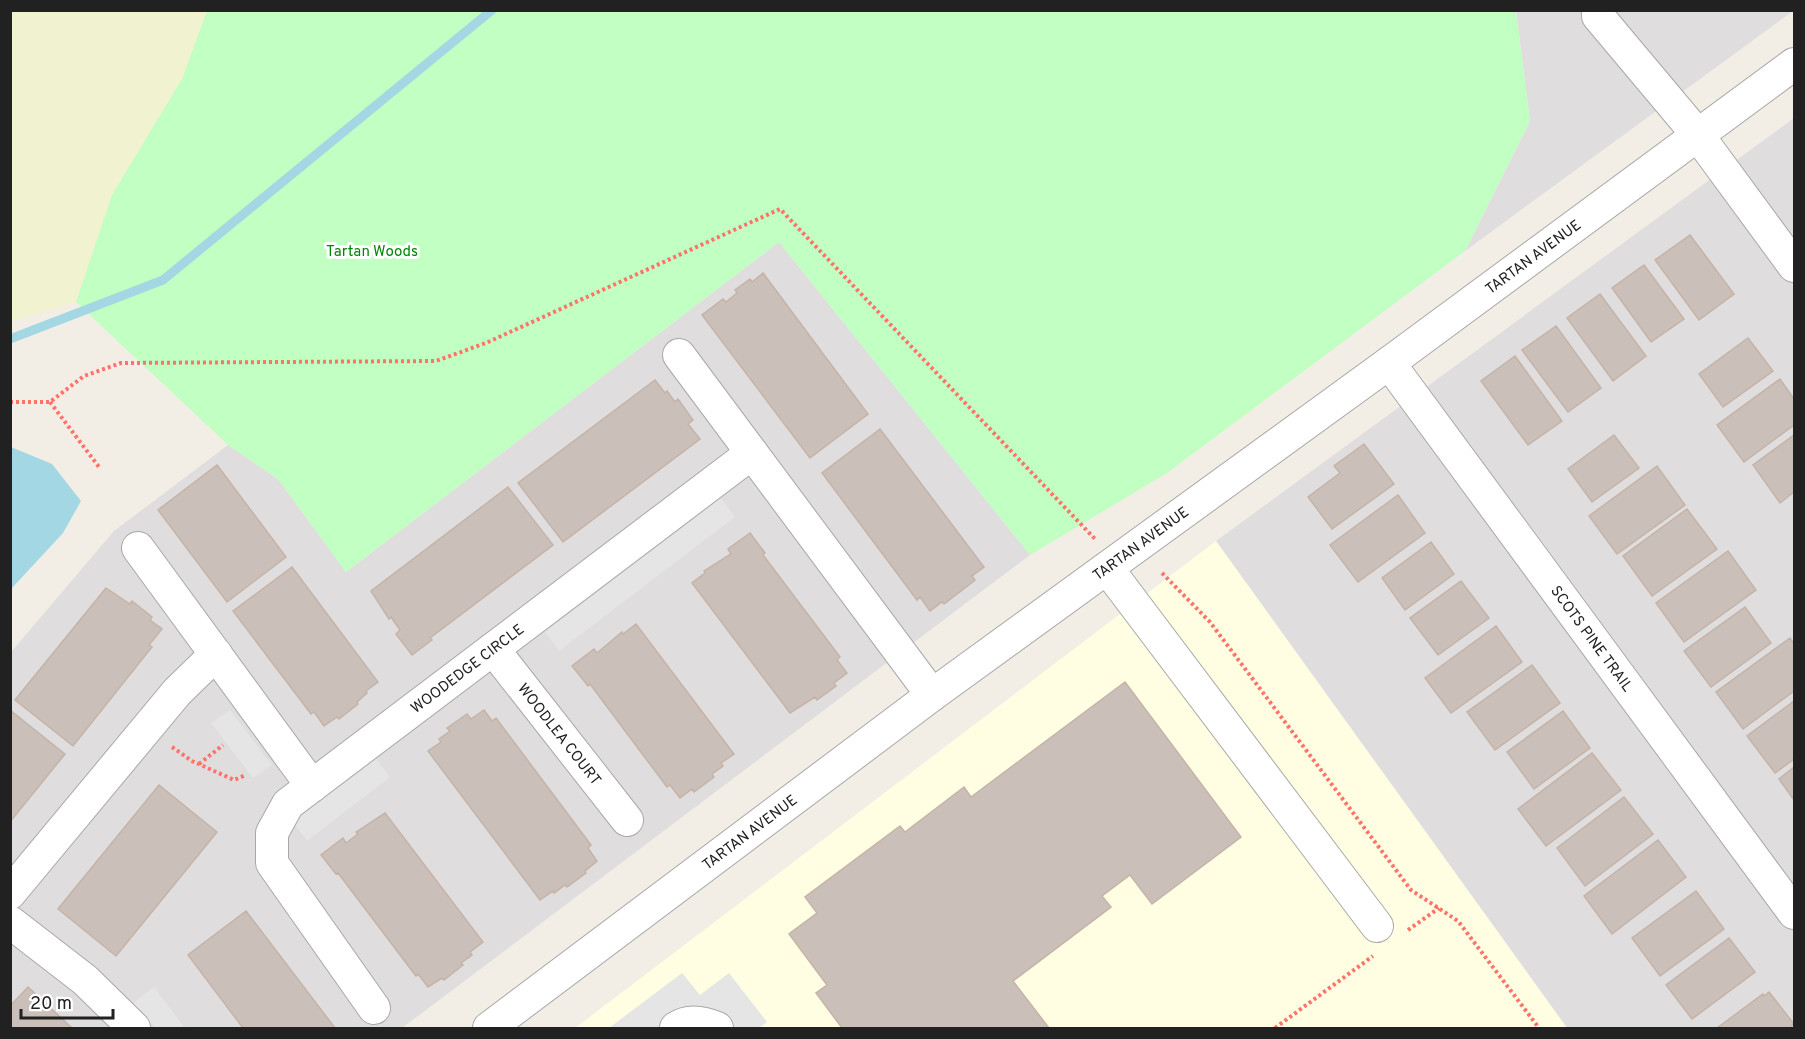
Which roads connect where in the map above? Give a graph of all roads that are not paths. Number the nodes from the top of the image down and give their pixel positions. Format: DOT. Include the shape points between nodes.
graph roads {
  1 [pos="1598,10"];
  2 [pos="1794,64"];
  3 [pos="1697,134"];
  4 [pos="1794,266"];
  5 [pos="679,355"];
  6 [pos="1389,363"];
  7 [pos="752,453"];
  8 [pos="138,548"];
  9 [pos="1107,568"];
  10 [pos="493,649"];
  11 [pos="216,654"];
  12 [pos="932,694"];
  13 [pos="312,786"];
  14 [pos="627,820"];
  15 [pos="10,893"];
  16 [pos="1794,913"];
  17 [pos="10,922"];
  18 [pos="1386,938"];
  19 [pos="374,1008"];
  20 [pos="134,1029"];
  21 [pos="489,1029"];
  22 [pos="676,1029"];
  23 [pos="717,1029"];
  1 -- 3 [label="street" via="1598,15"];
  2 -- 3 [label="street, TARTAN AVENUE"];
  3 -- 4 [label="street"];
  3 -- 6 [label="street, TARTAN AVENUE"];
  5 -- 7 [label="street"];
  6 -- 9 [label="street, TARTAN AVENUE"];
  6 -- 16 [label="street, SCOTS PINE TRAIL"];
  7 -- 10 [label="street, WOODEDGE CIRCLE"];
  7 -- 12 [label="street"];
  8 -- 11 [label="street"];
  9 -- 12 [label="street, TARTAN AVENUE"];
  9 -- 18 [label="street"];
  10 -- 13 [label="street, WOODEDGE CIRCLE"];
  10 -- 14 [label="street, WOODLEA COURT"];
  11 -- 13 [label="street"];
  11 -- 15 [label="street" via="177,692"];
  12 -- 21 [label="street, TARTAN AVENUE"];
  13 -- 19 [label="street, WOODEDGE CIRCLE" via="288,804 272,833 272,863"];
  17 -- 20 [label="street" via="85,980"];
  22 -- 23 [label="street" via="682,1024 704,1022"];
}
